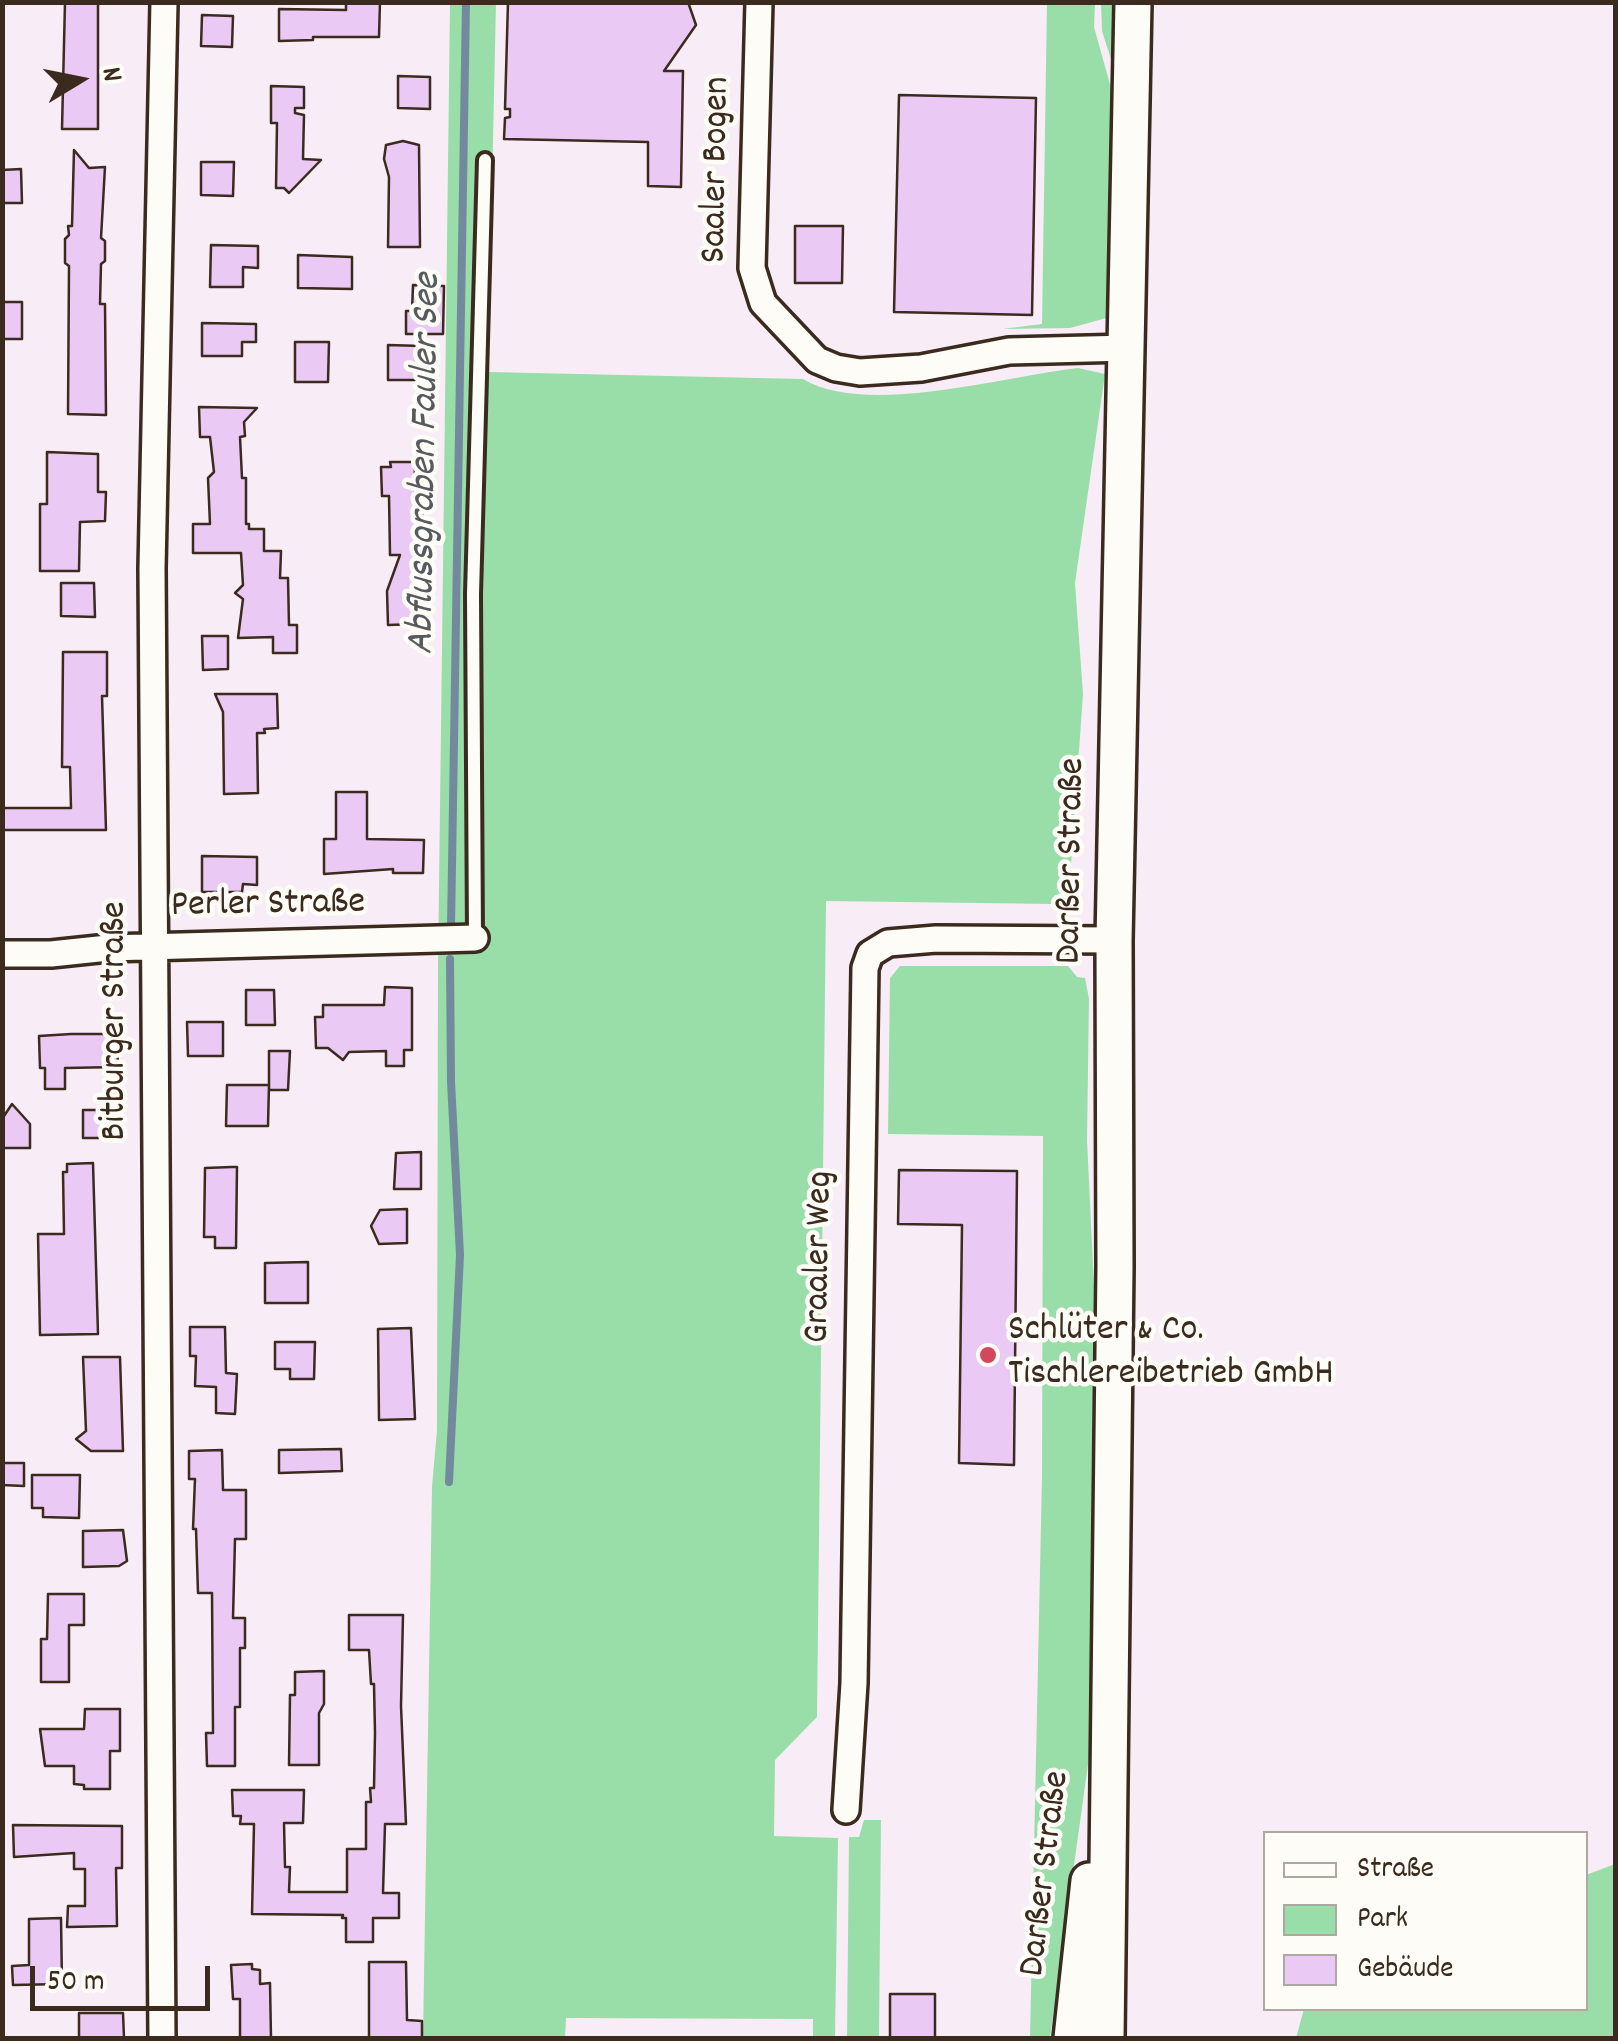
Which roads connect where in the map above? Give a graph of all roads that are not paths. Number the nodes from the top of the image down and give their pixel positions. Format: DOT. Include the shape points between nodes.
graph roads {
  1 [pos="164,2"];
  2 [pos="758,2"];
  3 [pos="1133,2"];
  4 [pos="485,160"];
  5 [pos="1128,348"];
  6 [pos="474,938"];
  7 [pos="1114,940"];
  8 [pos="155,946"];
  9 [pos="2,954"];
  10 [pos="1111,1721"];
  11 [pos="846,1810"];
  12 [pos="162,2038"];
  13 [pos="1072,2038"];
  14 [pos="1106,2038"];
  1 -- 8 [label="street, Bitburger Straße" via="152,568"];
  2 -- 5 [label="street, Saaler Bogen" via="752,268 763,303 817,360 860,372 1009,351"];
  3 -- 5 [label="main road, Darßer Straße"];
  4 -- 6 [label="lane"];
  5 -- 7 [label="main road, Darßer Straße"];
  6 -- 8 [label="street, Perler Straße"];
  7 -- 10 [label="main road, Darßer Straße"];
  7 -- 11 [label="street, Graaler Weg" via="888,942 870,954 865,968 854,1684"];
  8 -- 9 [label="street, Perler Straße"];
  8 -- 12 [label="street, Bitburger Straße"];
  10 -- 13 [label="main road, Darßer Straße"];
  10 -- 14 [label="main road, Darßer Straße"];
}
